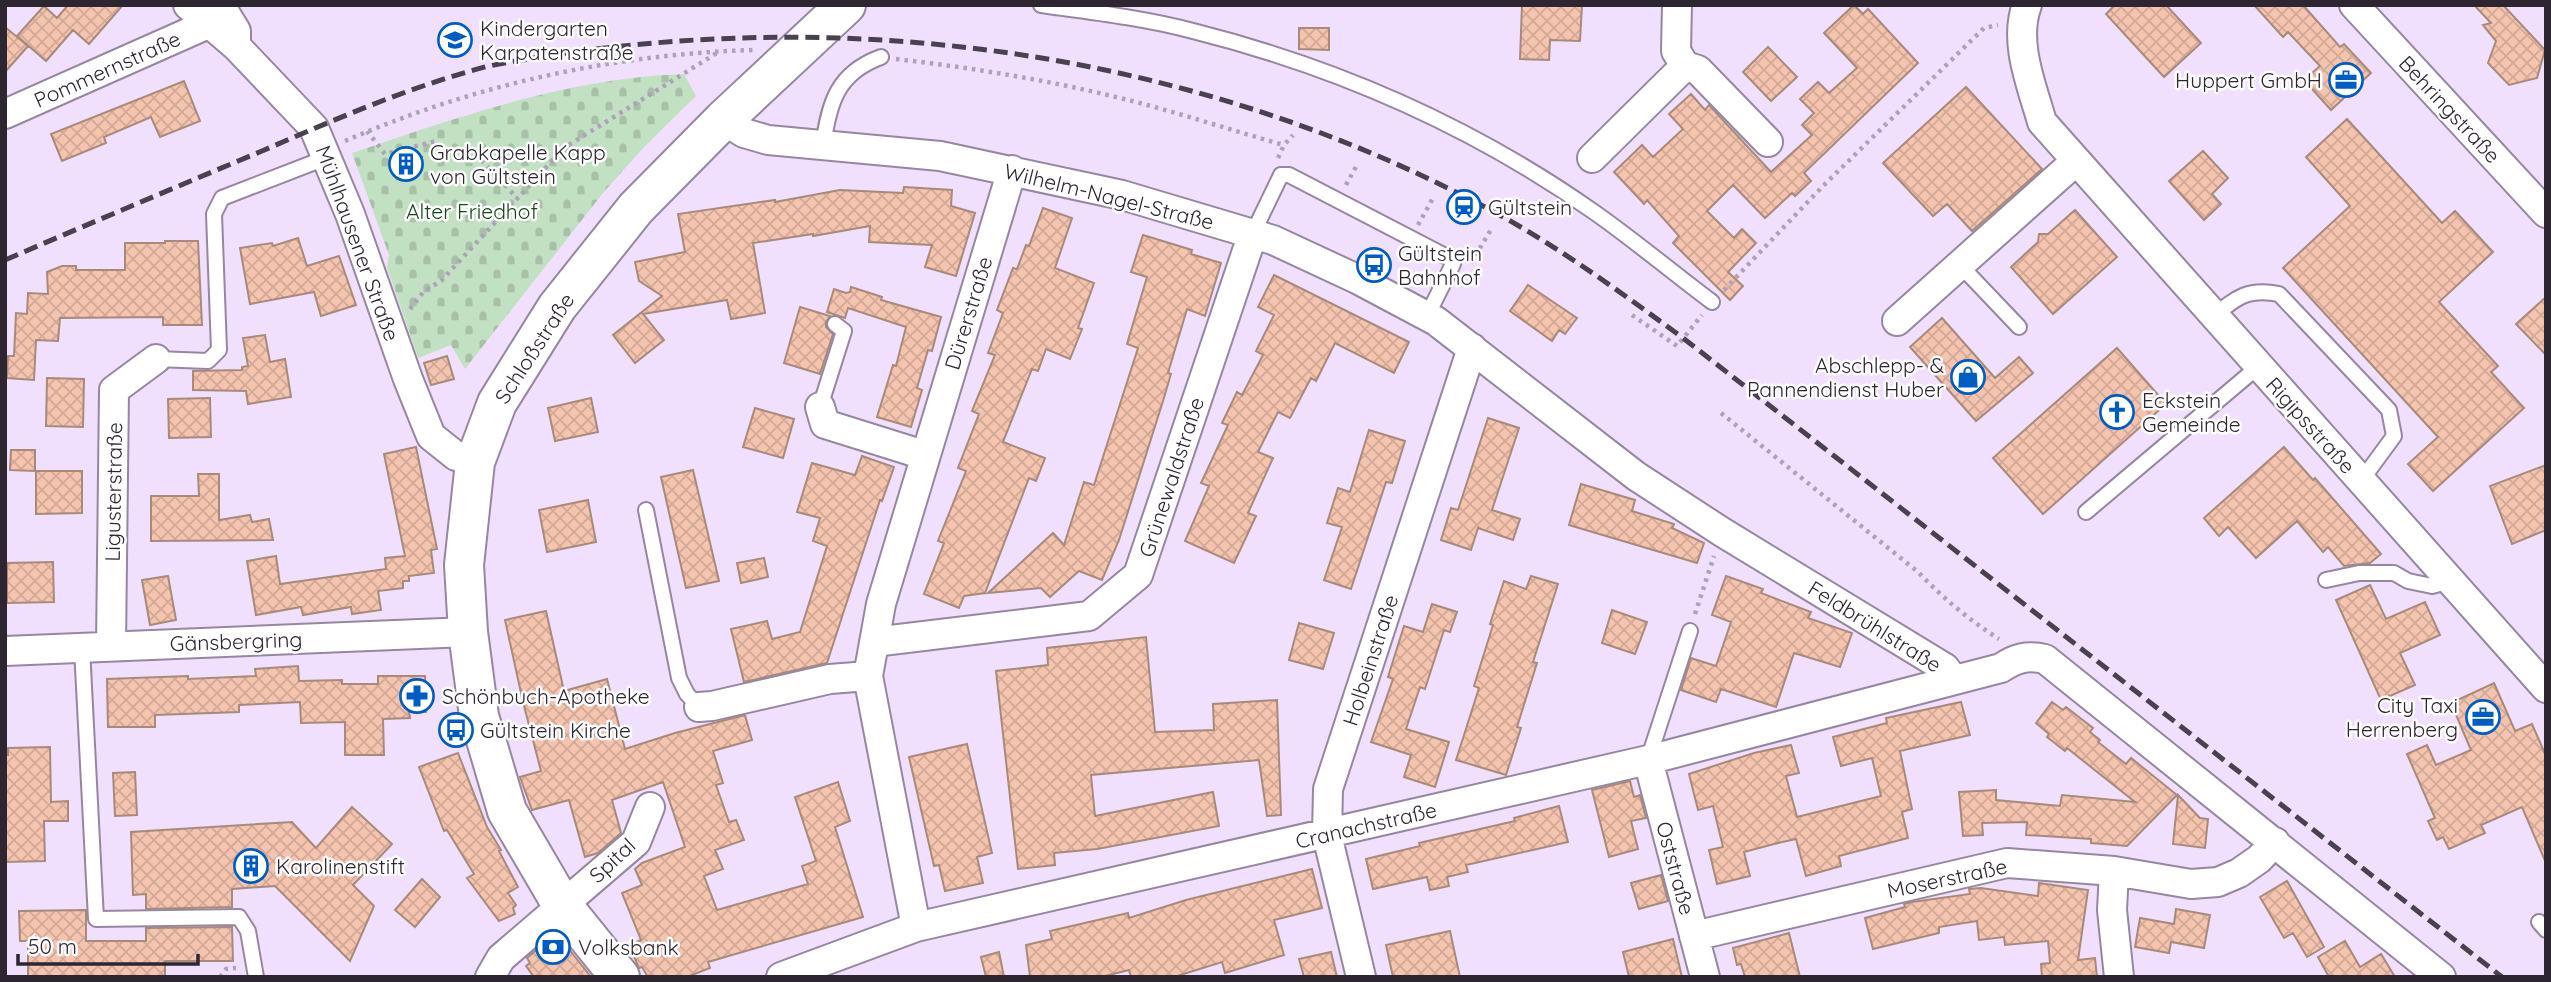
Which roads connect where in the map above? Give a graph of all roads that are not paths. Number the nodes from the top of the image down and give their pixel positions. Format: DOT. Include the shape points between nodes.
graph roads {
  1 [pos="846,5"];
  2 [pos="1041,5"];
  3 [pos="1677,5"];
  4 [pos="2354,5"];
  5 [pos="205,12"];
  6 [pos="2024,12"];
  7 [pos="881,57"];
  8 [pos="1685,66"];
  9 [pos="5,114"];
  10 [pos="723,120"];
  11 [pos="1768,142"];
  12 [pos="823,146"];
  13 [pos="326,153"];
  14 [pos="1592,158"];
  15 [pos="2076,161"];
  16 [pos="1012,170"];
  17 [pos="2544,209"];
  18 [pos="1252,233"];
  19 [pos="1960,265"];
  20 [pos="1712,302"];
  21 [pos="1427,316"];
  22 [pos="2214,316"];
  23 [pos="1897,321"];
  24 [pos="835,324"];
  25 [pos="2019,327"];
  26 [pos="1472,348"];
  27 [pos="156,359"];
  28 [pos="2259,366"];
  29 [pos="820,408"];
  30 [pos="924,455"];
  31 [pos="475,462"];
  32 [pos="2361,481"];
  33 [pos="646,510"];
  34 [pos="2086,512"];
  35 [pos="2326,580"];
  36 [pos="2450,581"];
  37 [pos="1690,631"];
  38 [pos="468,632"];
  39 [pos="874,642"];
  40 [pos="111,646"];
  41 [pos="82,648"];
  42 [pos="5,651"];
  43 [pos="868,676"];
  44 [pos="1954,680"];
  45 [pos="2546,688"];
  46 [pos="699,707"];
  47 [pos="1648,760"];
  48 [pos="650,807"];
  49 [pos="1327,835"];
  50 [pos="2275,842"];
  51 [pos="2114,871"];
  52 [pos="562,905"];
  53 [pos="916,927"];
  54 [pos="1694,936"];
  55 [pos="256,977"];
  56 [pos="490,977"];
  57 [pos="620,977"];
  58 [pos="781,977"];
  59 [pos="1361,977"];
  60 [pos="1705,977"];
  61 [pos="2119,977"];
  62 [pos="2441,977"];
  1 -- 10 [label="street, Schloßstraße"];
  2 -- 20 [label="lane" via="1192,30 1309,64 1412,107 1476,139 1592,211"];
  3 -- 8 [label="street" via="1676,51"];
  4 -- 17 [label="street, Behringstraße"];
  5 -- 9 [label="street, Pommernstraße"];
  5 -- 13 [label="street, Mühlhausener Straße" via="314,128"];
  6 -- 15 [label="street, Rigipsstraße" via="2024,54 2042,122"];
  7 -- 12 [label="lane" via="850,73 839,88 828,111"];
  8 -- 11 [label="street" via="1698,70"];
  8 -- 14 [label="street"];
  10 -- 12 [label="street, Wilhelm-Nagel-Straße" via="768,141"];
  10 -- 31 [label="street, Schloßstraße" via="636,208 557,307 497,402"];
  12 -- 16 [label="street, Wilhelm-Nagel-Straße" via="907,152"];
  13 -- 27 [label="lane" via="222,198 214,214 219,350 208,361"];
  13 -- 31 [label="street, Mühlhausener Straße" via="431,436 456,456"];
  15 -- 19 [label="street"];
  15 -- 22 [label="street, Rigipsstraße"];
  16 -- 18 [label="street, Wilhelm-Nagel-Straße" via="1122,195"];
  16 -- 30 [label="street, Dürerstraße"];
  18 -- 21 [label="street, Wilhelm-Nagel-Straße" via="1326,264"];
  18 -- 21 [label="lane" via="1281,174 1289,175 1451,259 1453,264"];
  18 -- 39 [label="street, Grünewaldstraße" via="1138,575 1089,616"];
  19 -- 23 [label="street"];
  19 -- 25 [label="lane"];
  21 -- 26 [label="street, Wilhelm-Nagel-Straße"];
  22 -- 28 [label="street, Rigipsstraße"];
  22 -- 32 [label="lane" via="2234,299 2258,290 2279,294 2389,410 2395,436"];
  24 -- 29 [label="lane" via="844,331"];
  26 -- 44 [label="street, Feldbrühlstraße" via="1636,476 1945,668"];
  26 -- 49 [label="street, Holbeinstraße" via="1328,789"];
  27 -- 40 [label="street, Ligusterstraße" via="114,390"];
  28 -- 32 [label="street, Rigipsstraße"];
  28 -- 34 [label="lane"];
  29 -- 30 [label="street" via="825,424"];
  30 -- 39 [label="street, Dürerstraße"];
  31 -- 38 [label="street, Schloßstraße" via="464,565"];
  32 -- 36 [label="street, Rigipsstraße"];
  33 -- 46 [label="lane" via="679,678"];
  35 -- 36 [label="lane" via="2359,573 2394,573 2432,586"];
  36 -- 45 [label="street, Rigipsstraße"];
  37 -- 47 [label="lane"];
  38 -- 40 [label="street, Gänsbergring"];
  38 -- 52 [label="street, Schloßstraße" via="479,716 507,811"];
  39 -- 43 [label="street, Dürerstraße"];
  40 -- 41 [label="street, Gänsbergring"];
  41 -- 42 [label="street, Gänsbergring"];
  41 -- 55 [label="lane" via="96,919 239,916 248,931"];
  43 -- 46 [label="street" via="830,679"];
  43 -- 53 [label="street, Dürerstraße"];
  44 -- 47 [label="street, Cranachstraße"];
  44 -- 50 [label="street, Feldbrühlstraße" via="2001,668 2017,657 2045,659"];
  47 -- 49 [label="street, Cranachstraße"];
  47 -- 54 [label="street, Oststraße"];
  48 -- 52 [label="street, Spital" via="636,842"];
  49 -- 53 [label="street, Cranachstraße"];
  49 -- 59 [label="street, Holbeinstraße"];
  50 -- 51 [label="street, Moserstraße" via="2259,859 2218,882 2191,884"];
  50 -- 62 [label="street"];
  51 -- 54 [label="street, Moserstraße" via="2007,863"];
  51 -- 61 [label="street" via="2112,910"];
  52 -- 56 [label="street, Spital" via="501,958"];
  52 -- 57 [label="street, Schloßstraße"];
  53 -- 58 [label="street, Cranachstraße"];
  54 -- 60 [label="street, Oststraße"];
}
